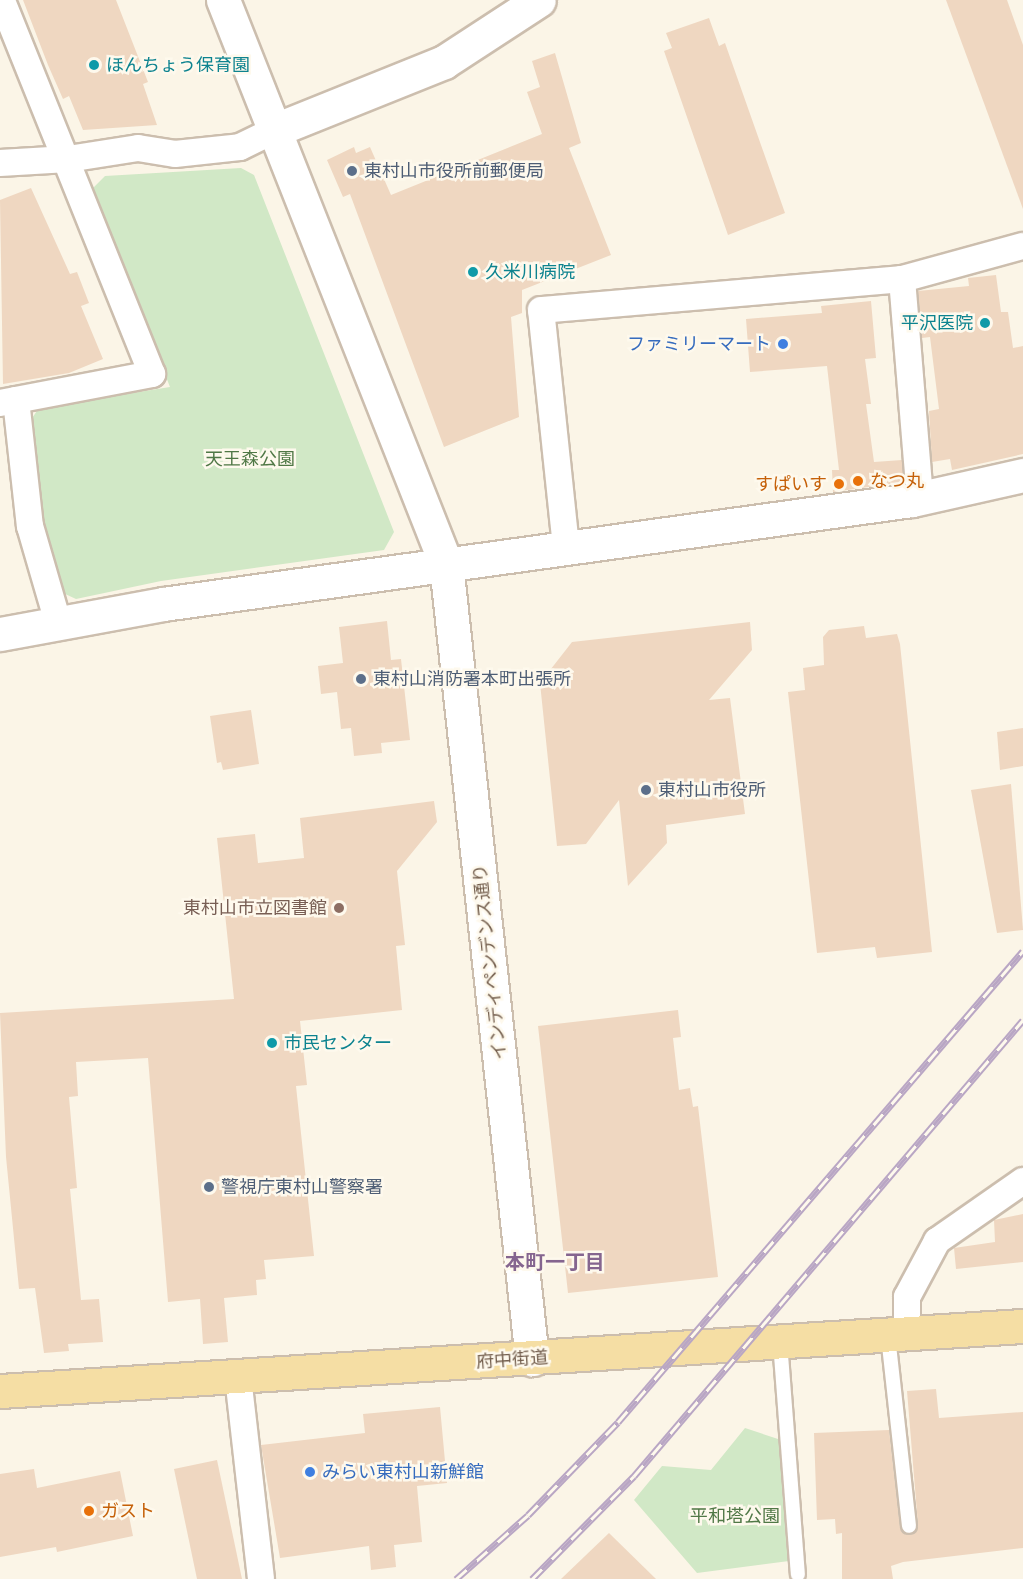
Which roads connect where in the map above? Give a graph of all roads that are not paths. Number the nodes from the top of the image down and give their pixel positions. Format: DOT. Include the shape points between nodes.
graph roads {
  1 [pos="2,0"];
  2 [pos="223,0"];
  3 [pos="538,0"];
  4 [pos="275,130"];
  5 [pos="68,159"];
  6 [pos="0,163"];
  7 [pos="1023,246"];
  8 [pos="902,279"];
  9 [pos="8,402"];
  10 [pos="1023,475"];
  11 [pos="920,499"];
  12 [pos="566,547"];
  13 [pos="446,564"];
  14 [pos="60,626"];
  15 [pos="0,634"];
  16 [pos="1023,1181"];
  17 [pos="1023,1326"];
  18 [pos="898,1335"];
  19 [pos="780,1342"];
  20 [pos="532,1359"];
  21 [pos="238,1377"];
  22 [pos="0,1391"];
  23 [pos="909,1526"];
  24 [pos="798,1574"];
  25 [pos="261,1579"];
  1 -- 5 [label="street"];
  2 -- 4 [label="street, インディペンデンス通り"];
  3 -- 4 [label="street" via="444,62"];
  4 -- 5 [label="street" via="240,147 175,154 138,148"];
  4 -- 13 [label="street, インディペンデンス通り"];
  5 -- 6 [label="street"];
  5 -- 9 [label="street" via="152,374"];
  7 -- 8 [label="street"];
  8 -- 11 [label="street"];
  8 -- 12 [label="street" via="541,310"];
  9 -- 14 [label="street" via="30,526"];
  10 -- 11 [label="street"];
  11 -- 12 [label="street"];
  12 -- 13 [label="street"];
  13 -- 14 [label="street" via="163,604"];
  13 -- 20 [label="street, インディペンデンス通り"];
  14 -- 15 [label="street"];
  16 -- 18 [label="street" via="937,1241 907,1297"];
  17 -- 18 [label="main road, 府中街道"];
  18 -- 19 [label="main road, 府中街道"];
  18 -- 23 [label="lane"];
  19 -- 20 [label="main road, 府中街道"];
  19 -- 24 [label="lane"];
  20 -- 21 [label="main road, 府中街道"];
  21 -- 22 [label="main road, 府中街道"];
  21 -- 25 [label="street"];
}
